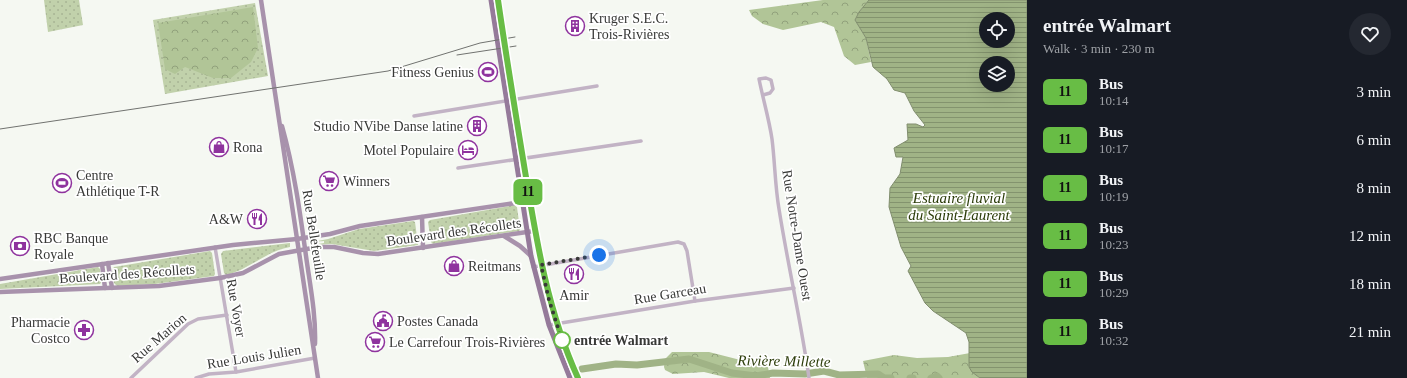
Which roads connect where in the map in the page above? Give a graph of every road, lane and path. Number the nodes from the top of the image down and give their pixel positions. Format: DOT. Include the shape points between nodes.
graph roads {
  1 [pos="261,0"];
  2 [pos="491,0"];
  3 [pos="498,0"];
  4 [pos="597,86"];
  5 [pos="762,95"];
  6 [pos="513,98"];
  7 [pos="506,100"];
  8 [pos="414,116"];
  9 [pos="279,121"];
  10 [pos="641,141"];
  11 [pos="516,160"];
  12 [pos="523,160"];
  13 [pos="458,168"];
  14 [pos="529,201"];
  15 [pos="522,202"];
  16 [pos="422,217"];
  17 [pos="534,231"];
  18 [pos="527,233"];
  19 [pos="504,236"];
  20 [pos="304,238"];
  21 [pos="297,239"];
  22 [pos="215,247"];
  23 [pos="424,248"];
  24 [pos="305,249"];
  25 [pos="299,250"];
  26 [pos="531,256"];
  27 [pos="108,263"];
  28 [pos="102,264"];
  29 [pos="541,265"];
  30 [pos="533,267"];
  31 [pos="220,278"];
  32 [pos="0,279"];
  33 [pos="105,288"];
  34 [pos="112,288"];
  35 [pos="794,288"];
  36 [pos="0,292"];
  37 [pos="695,301"];
  38 [pos="227,314"];
  39 [pos="556,323"];
  40 [pos="549,325"];
  41 [pos="315,356"];
  42 [pos="236,372"];
  43 [pos="131,378"];
  44 [pos="196,378"];
  45 [pos="318,378"];
  46 [pos="570,378"];
  47 [pos="578,378"];
  48 [pos="809,378"];
  1 -- 9 [label="main road, Rue Bellefeuille"];
  2 -- 7 [label="main road"];
  3 -- 6 [label="main road"];
  4 -- 6 [label="street"];
  5 -- 5 [label="street, Rue Notre-Dame Ouest" via="770,93 773,89 771,80 759,79"];
  5 -- 35 [label="street, Rue Notre-Dame Ouest"];
  6 -- 7 [label="street"];
  6 -- 12 [label="main road"];
  7 -- 8 [label="street"];
  7 -- 11 [label="main road"];
  9 -- 20 [label="main road, Rue Bellefeuille" via="288,148"];
  9 -- 21 [label="main road, Rue Bellefeuille"];
  10 -- 12 [label="street"];
  11 -- 12 [label="street"];
  11 -- 13 [label="street"];
  11 -- 15 [label="main road"];
  12 -- 14 [label="main road"];
  14 -- 15 [label="main road, Boulevard des Récollets"];
  14 -- 17 [label="main road"];
  15 -- 16 [label="main road, Boulevard des Récollets"];
  15 -- 18 [label="main road"];
  16 -- 20 [label="main road, Boulevard des Récollets"];
  16 -- 23 [label="main road"];
  17 -- 18 [label="main road, Boulevard des Récollets"];
  17 -- 29 [label="main road"];
  18 -- 19 [label="main road, Boulevard des Récollets"];
  18 -- 26 [label="main road"];
  19 -- 23 [label="main road, Boulevard des Récollets"];
  19 -- 26 [label="main road"];
  20 -- 21 [label="main road, Boulevard des Récollets"];
  20 -- 24 [label="main road, Rue Bellefeuille"];
  21 -- 22 [label="main road, Boulevard des Récollets"];
  21 -- 25 [label="main road, Rue Bellefeuille"];
  22 -- 27 [label="main road, Boulevard des Récollets"];
  22 -- 31 [label="street, Rue Voyer"];
  23 -- 24 [label="main road, Boulevard des Récollets" via="375,254 334,247"];
  24 -- 25 [label="main road, Boulevard des Récollets"];
  24 -- 41 [label="main road, Rue Bellefeuille" via="313,306"];
  25 -- 31 [label="main road, Boulevard des Récollets" via="273,256 244,273"];
  25 -- 41 [label="main road, Rue Bellefeuille"];
  26 -- 30 [label="main road"];
  27 -- 28 [label="main road, Boulevard des Récollets"];
  27 -- 34 [label="main road"];
  28 -- 32 [label="main road, Boulevard des Récollets"];
  28 -- 33 [label="main road"];
  29 -- 30 [label="street"];
  29 -- 37 [label="street" via="678,242 684,244 687,251"];
  29 -- 39 [label="main road"];
  30 -- 40 [label="main road"];
  31 -- 34 [label="main road, Boulevard des Récollets" via="164,286"];
  31 -- 38 [label="street, Rue Voyer"];
  33 -- 34 [label="main road, Boulevard des Récollets"];
  33 -- 36 [label="main road, Boulevard des Récollets"];
  35 -- 37 [label="street, Rue Garceau"];
  35 -- 48 [label="street, Rue Notre-Dame Ouest"];
  37 -- 39 [label="street, Rue Garceau"];
  38 -- 42 [label="street, Rue Voyer"];
  38 -- 43 [label="street, Rue Marion" via="198,319 188,324"];
  39 -- 40 [label="street, Rue Garceau"];
  39 -- 47 [label="main road"];
  40 -- 46 [label="main road"];
  41 -- 42 [label="street, Rue Louis Julien"];
  41 -- 45 [label="main road, Rue Bellefeuille"];
  42 -- 44 [label="street, Rue Louis Julien" via="209,374"];
}
